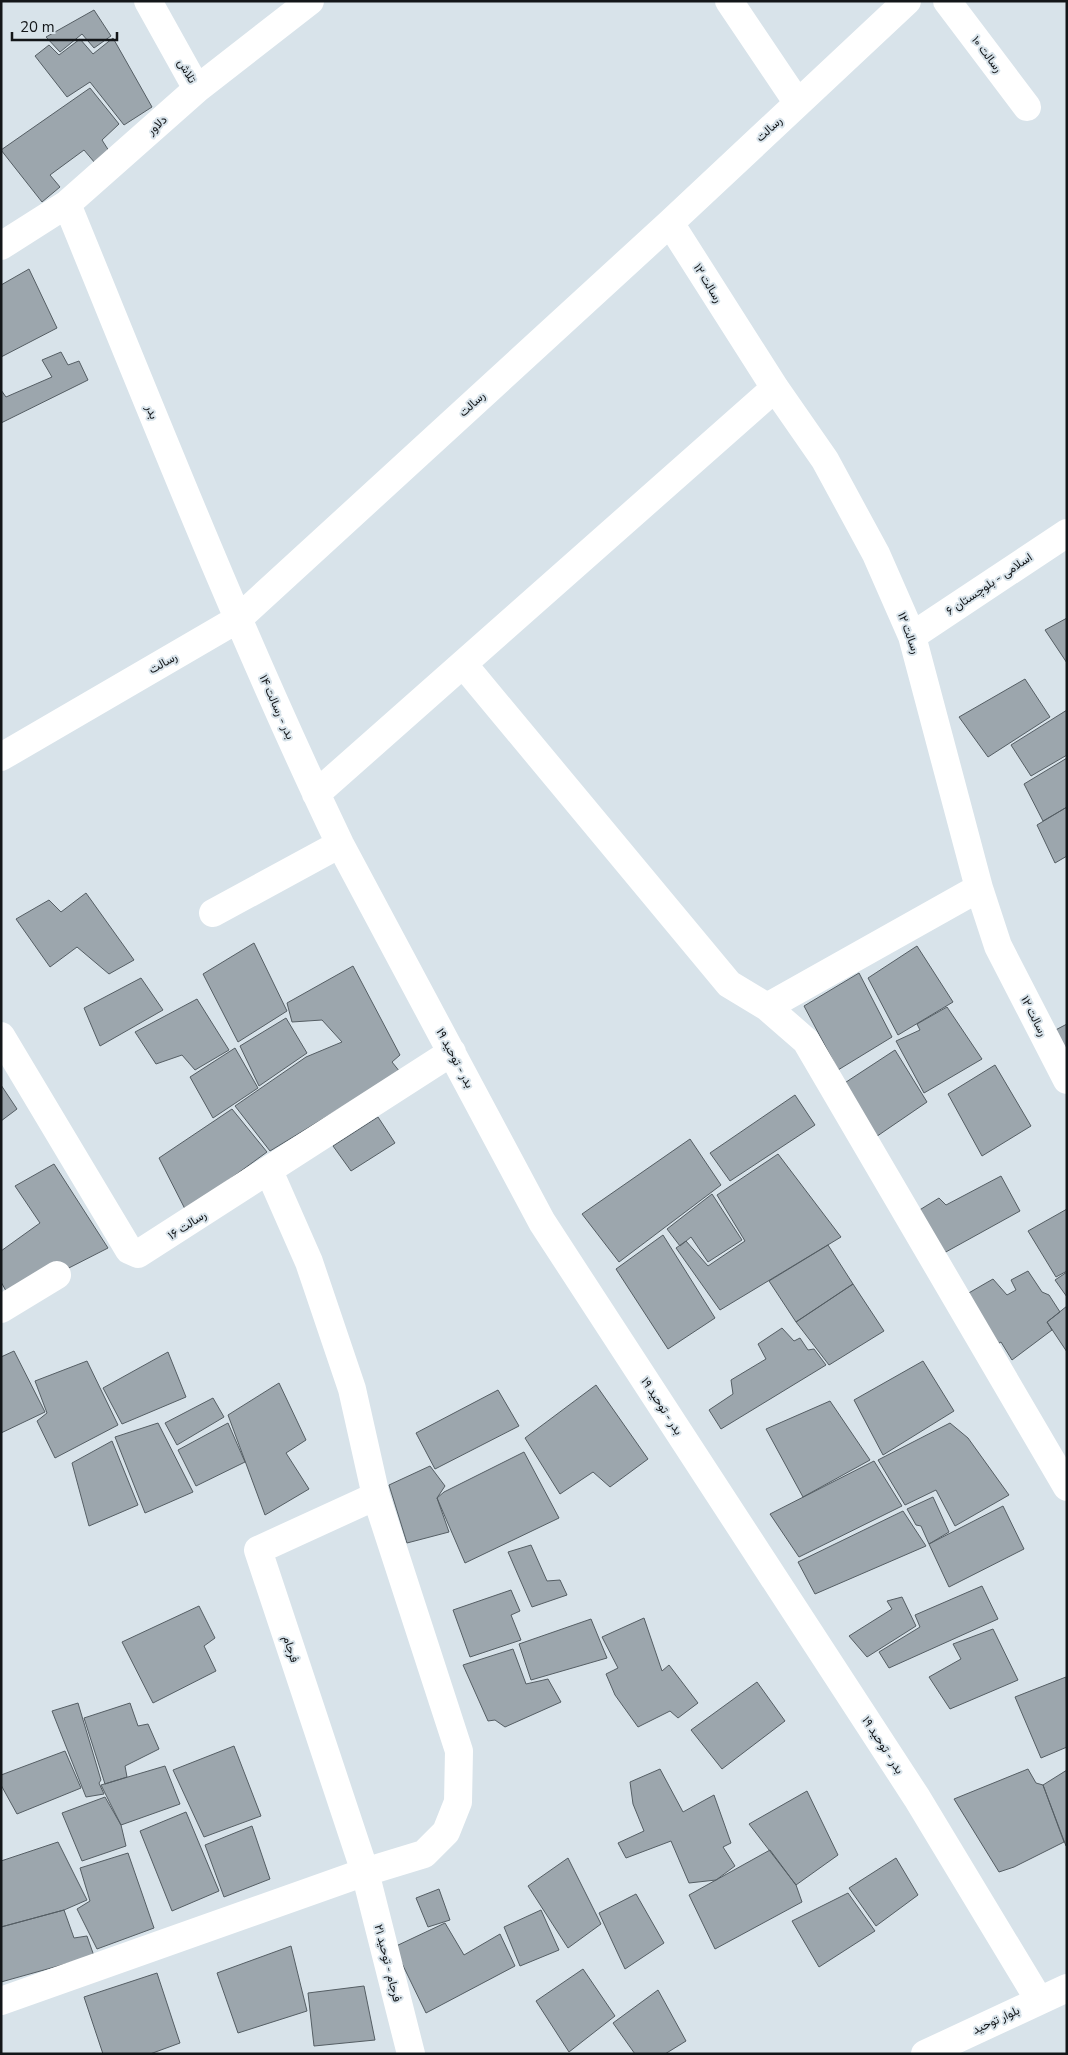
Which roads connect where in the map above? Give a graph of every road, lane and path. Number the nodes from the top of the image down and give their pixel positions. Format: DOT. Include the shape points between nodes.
graph roads {
  1 [pos="148,1"];
  2 [pos="310,1"];
  3 [pos="729,1"];
  4 [pos="907,1"];
  5 [pos="947,1"];
  6 [pos="197,89"];
  7 [pos="798,102"];
  8 [pos="1027,107"];
  9 [pos="67,204"];
  10 [pos="670,222"];
  11 [pos="1,246"];
  12 [pos="775,388"];
  13 [pos="1067,532"];
  14 [pos="238,619"];
  15 [pos="912,636"];
  16 [pos="463,664"];
  17 [pos="1,757"];
  18 [pos="316,794"];
  19 [pos="340,844"];
  20 [pos="978,888"];
  21 [pos="213,913"];
  22 [pos="767,1007"];
  23 [pos="1,1036"];
  24 [pos="452,1052"];
  25 [pos="1067,1080"];
  26 [pos="270,1171"];
  27 [pos="57,1275"];
  28 [pos="1,1309"];
  29 [pos="1067,1487"];
  30 [pos="376,1496"];
  31 [pos="365,1872"];
  32 [pos="1067,1988"];
  33 [pos="1039,2000"];
  34 [pos="1,2001"];
  35 [pos="411,2054"];
  36 [pos="926,2054"];
  1 -- 6 [label="street, تلاش"];
  2 -- 6 [label="street, دلاور"];
  3 -- 7 [label="street"];
  4 -- 7 [label="street, رسالت"];
  5 -- 8 [label="street, رسالت ۱۰"];
  6 -- 9 [label="street, دلاور"];
  7 -- 10 [label="street, رسالت"];
  9 -- 11 [label="street, دلاور"];
  9 -- 14 [label="street, بدر"];
  10 -- 12 [label="street, رسالت ۱۲"];
  10 -- 14 [label="street, رسالت"];
  12 -- 15 [label="street, رسالت ۱۲" via="825,460 876,554"];
  12 -- 16 [label="street"];
  13 -- 15 [label="street, اسلامی - بلوچستان ۶"];
  14 -- 17 [label="street, رسالت"];
  14 -- 18 [label="street, بدر - رسالت ۱۴"];
  15 -- 20 [label="street, رسالت ۱۲"];
  16 -- 18 [label="street"];
  16 -- 22 [label="street" via="729,984"];
  18 -- 19 [label="street, بدر - توحید ۱۹"];
  19 -- 21 [label="street"];
  19 -- 24 [label="street, بدر - توحید ۱۹"];
  20 -- 22 [label="street"];
  20 -- 25 [label="street, رسالت ۱۲" via="998,946"];
  22 -- 29 [label="street" via="806,1041"];
  23 -- 26 [label="street, رسالت ۱۶" via="129,1250 138,1254 148,1250"];
  24 -- 26 [label="street, رسالت ۱۶"];
  24 -- 33 [label="street, بدر - توحید ۱۹" via="542,1222 917,1798"];
  26 -- 30 [label="street" via="309,1262 352,1389"];
  27 -- 28 [label="street"];
  30 -- 31 [label="street" via="459,1751 458,1802 446,1832 424,1854"];
  30 -- 31 [label="street, فرجام" via="258,1550"];
  31 -- 34 [label="street"];
  31 -- 35 [label="street, فرجام - توحید ۲۱"];
  32 -- 33 [label="street, بلوار توحید"];
  33 -- 36 [label="street, بلوار توحید"];
}
